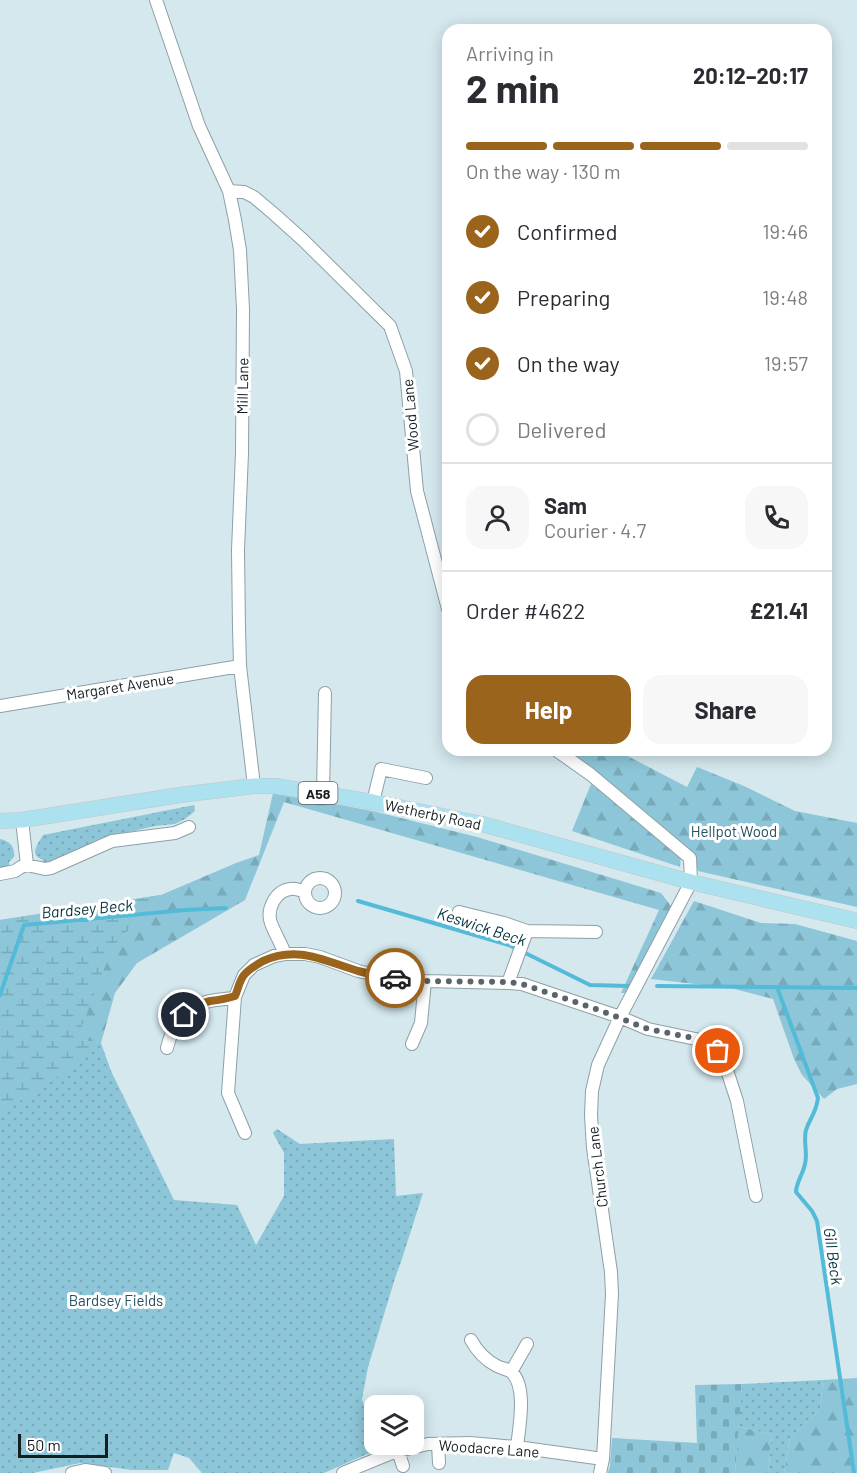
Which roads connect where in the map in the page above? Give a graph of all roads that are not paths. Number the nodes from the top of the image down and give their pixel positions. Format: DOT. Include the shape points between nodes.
graph roads {
  1 [pos="156,0"];
  2 [pos="229,191"];
  3 [pos="442,586"];
  4 [pos="240,666"];
  5 [pos="325,693"];
  6 [pos="0,706"];
  7 [pos="564,756"];
  8 [pos="426,778"];
  9 [pos="254,786"];
  10 [pos="323,793"];
  11 [pos="373,802"];
  12 [pos="0,820"];
  13 [pos="22,820"];
  14 [pos="189,827"];
  15 [pos="27,865"];
  16 [pos="0,874"];
  17 [pos="691,882"];
  18 [pos="305,891"];
  19 [pos="459,912"];
  20 [pos="857,921"];
  21 [pos="596,932"];
  22 [pos="525,937"];
  23 [pos="285,954"];
  24 [pos="425,981"];
  25 [pos="508,982"];
  26 [pos="235,996"];
  27 [pos="620,1017"];
  28 [pos="412,1044"];
  29 [pos="167,1048"];
  30 [pos="245,1133"];
  31 [pos="756,1196"];
  32 [pos="471,1340"];
  33 [pos="528,1344"];
  34 [pos="511,1372"];
  35 [pos="438,1444"];
  36 [pos="424,1445"];
  37 [pos="517,1447"];
  38 [pos="390,1455"];
  39 [pos="399,1455"];
  40 [pos="603,1459"];
  41 [pos="439,1463"];
  42 [pos="403,1466"];
  43 [pos="362,1469"];
  44 [pos="72,1473"];
  45 [pos="105,1473"];
  46 [pos="344,1473"];
  47 [pos="600,1473"];
  1 -- 2 [label="street, Mill Lane" via="199,126"];
  2 -- 3 [label="street, Wood Lane" via="254,197 390,326 406,371 417,491"];
  2 -- 4 [label="street, Mill Lane" via="240,250 243,309"];
  4 -- 6 [label="street, Margaret Avenue"];
  4 -- 9 [label="street, Mill Lane"];
  5 -- 10 [label="street"];
  7 -- 17 [label="street" via="690,858"];
  8 -- 11 [label="street" via="381,769"];
  9 -- 10 [label="main road, Wetherby Road / A58"];
  9 -- 13 [label="main road, Wetherby Road / A58"];
  10 -- 11 [label="main road, Wetherby Road / A58"];
  11 -- 17 [label="main road, Wetherby Road / A58" via="482,824"];
  12 -- 13 [label="main road, Wetherby Road / A58"];
  13 -- 15 [label="street"];
  14 -- 15 [label="street" via="112,842 51,868"];
  15 -- 16 [label="street"];
  17 -- 20 [label="main road, Wetherby Road / A58"];
  17 -- 27 [label="street, Church Lane"];
  18 -- 23 [label="street" via="282,892 271,906 271,923"];
  19 -- 22 [label="street" via="486,917"];
  21 -- 22 [label="street"];
  22 -- 25 [label="street"];
  23 -- 24 [label="street" via="305,954 358,971"];
  23 -- 26 [label="street" via="255,965 244,975"];
  24 -- 25 [label="street"];
  24 -- 28 [label="street" via="421,1023"];
  25 -- 27 [label="street"];
  26 -- 29 [label="street" via="191,1009 172,1030"];
  26 -- 30 [label="street" via="228,1093"];
  27 -- 31 [label="street" via="648,1029 698,1039 723,1058 737,1101"];
  27 -- 40 [label="street, Church Lane" via="598,1065 591,1114 612,1294"];
  32 -- 34 [label="street" via="485,1358"];
  33 -- 34 [label="street"];
  34 -- 37 [label="street" via="519,1383 521,1401"];
  35 -- 36 [label="street, Woodacre Lane"];
  35 -- 37 [label="street, Woodacre Lane"];
  35 -- 41 [label="street"];
  37 -- 40 [label="street, Woodacre Lane"];
  38 -- 43 [label="street, Woodacre Lane"];
  39 -- 42 [label="street"];
  40 -- 47 [label="street, Church Lane"];
  43 -- 46 [label="street, Woodacre Lane"];
  44 -- 45 [label="street"];
}
